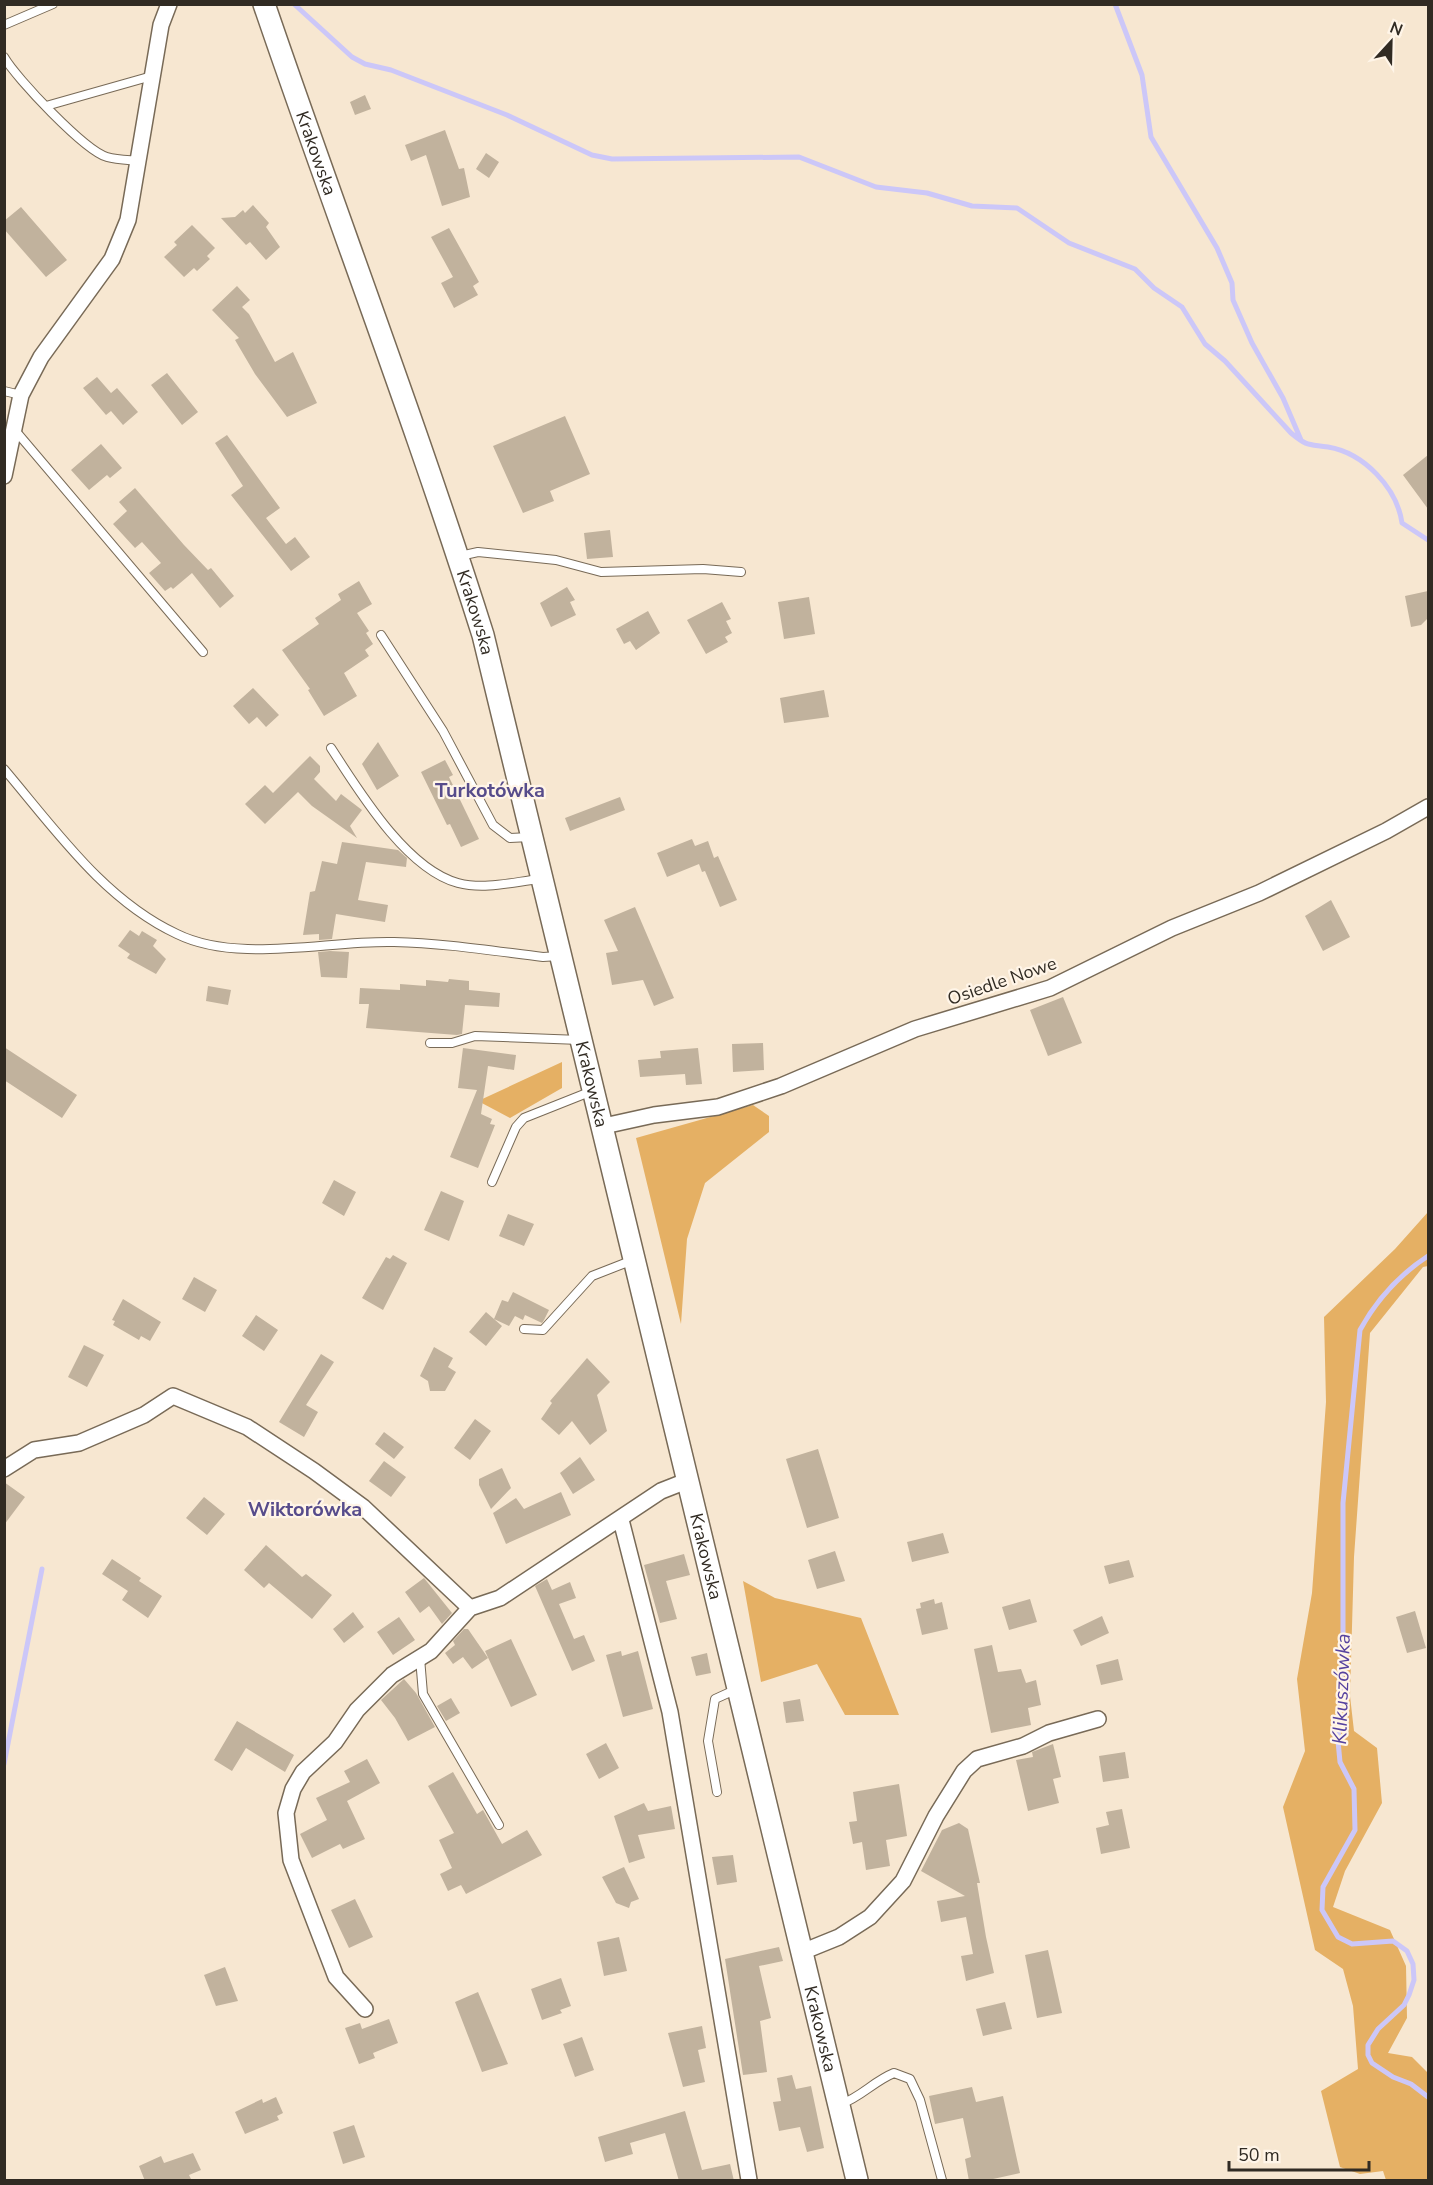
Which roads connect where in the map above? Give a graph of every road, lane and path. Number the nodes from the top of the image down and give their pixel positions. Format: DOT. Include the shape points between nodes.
graph roads {
  1 [pos="53,4"];
  2 [pos="169,4"];
  3 [pos="264,4"];
  4 [pos="4,25"];
  5 [pos="4,57"];
  6 [pos="153,75"];
  7 [pos="46,106"];
  8 [pos="139,161"];
  9 [pos="4,391"];
  10 [pos="21,395"];
  11 [pos="13,428"];
  12 [pos="4,476"];
  13 [pos="458,557"];
  14 [pos="741,572"];
  15 [pos="381,634"];
  16 [pos="203,652"];
  17 [pos="331,748"];
  18 [pos="4,769"];
  19 [pos="1428,807"];
  20 [pos="534,837"];
  21 [pos="544,878"];
  22 [pos="562,955"];
  23 [pos="584,1040"];
  24 [pos="430,1043"];
  25 [pos="595,1090"];
  26 [pos="604,1126"];
  27 [pos="492,1182"];
  28 [pos="636,1260"];
  29 [pos="524,1329"];
  30 [pos="4,1469"];
  31 [pos="689,1480"];
  32 [pos="621,1520"];
  33 [pos="470,1608"];
  34 [pos="420,1658"];
  35 [pos="739,1688"];
  36 [pos="1098,1719"];
  37 [pos="717,1792"];
  38 [pos="499,1825"];
  39 [pos="802,1952"];
  40 [pos="365,2009"];
  41 [pos="839,2105"];
  42 [pos="749,2181"];
  43 [pos="857,2181"];
  44 [pos="942,2181"];
  1 -- 4 [label="lane"];
  2 -- 6 [label="street" via="160,25"];
  3 -- 13 [label="main road, Krakowska" via="410,411"];
  5 -- 7 [label="lane"];
  6 -- 7 [label="lane"];
  6 -- 8 [label="street"];
  7 -- 8 [label="lane" via="95,151 107,158"];
  8 -- 10 [label="street" via="128,220 112,259 40,357"];
  9 -- 10 [label="lane"];
  10 -- 11 [label="street"];
  11 -- 12 [label="street"];
  11 -- 16 [label="lane"];
  13 -- 14 [label="lane" via="478,552 556,560 602,572"];
  13 -- 20 [label="main road, Krakowska" via="483,635"];
  15 -- 20 [label="lane" via="443,731 493,825 510,838"];
  17 -- 21 [label="lane" via="373,811 431,870 458,883 474,885"];
  18 -- 22 [label="lane" via="114,892 143,915 179,935 210,944 261,949 393,942 543,957"];
  19 -- 26 [label="street, Osiedle Nowe" via="1259,893 1172,928 1050,988 915,1029 781,1086 718,1107"];
  20 -- 21 [label="main road, Krakowska"];
  21 -- 22 [label="main road, Krakowska"];
  22 -- 23 [label="main road, Krakowska"];
  23 -- 24 [label="lane" via="475,1036 452,1043"];
  23 -- 25 [label="main road, Krakowska"];
  25 -- 26 [label="main road, Krakowska"];
  25 -- 27 [label="lane" via="524,1118 516,1127"];
  26 -- 28 [label="main road, Krakowska"];
  28 -- 29 [label="lane" via="592,1276 543,1330"];
  28 -- 31 [label="main road, Krakowska"];
  30 -- 33 [label="street" via="34,1450 79,1443 132,1421 173,1396 247,1427 322,1477 363,1507"];
  31 -- 32 [label="street" via="661,1491"];
  31 -- 35 [label="main road, Krakowska"];
  32 -- 33 [label="street" via="500,1598"];
  32 -- 42 [label="street" via="670,1712"];
  33 -- 34 [label="street"];
  34 -- 38 [label="lane" via="423,1694"];
  34 -- 40 [label="street" via="392,1675 357,1710 335,1742 303,1772 286,1813 291,1860 336,1977"];
  35 -- 37 [label="lane" via="715,1699 708,1741"];
  35 -- 39 [label="main road, Krakowska"];
  36 -- 39 [label="street" via="977,1759 964,1771 936,1816 903,1881 870,1917 840,1937"];
  39 -- 41 [label="main road, Krakowska"];
  41 -- 43 [label="main road, Krakowska"];
  41 -- 44 [label="lane" via="855,2099 876,2080 894,2073 910,2079 920,2100"];
}
